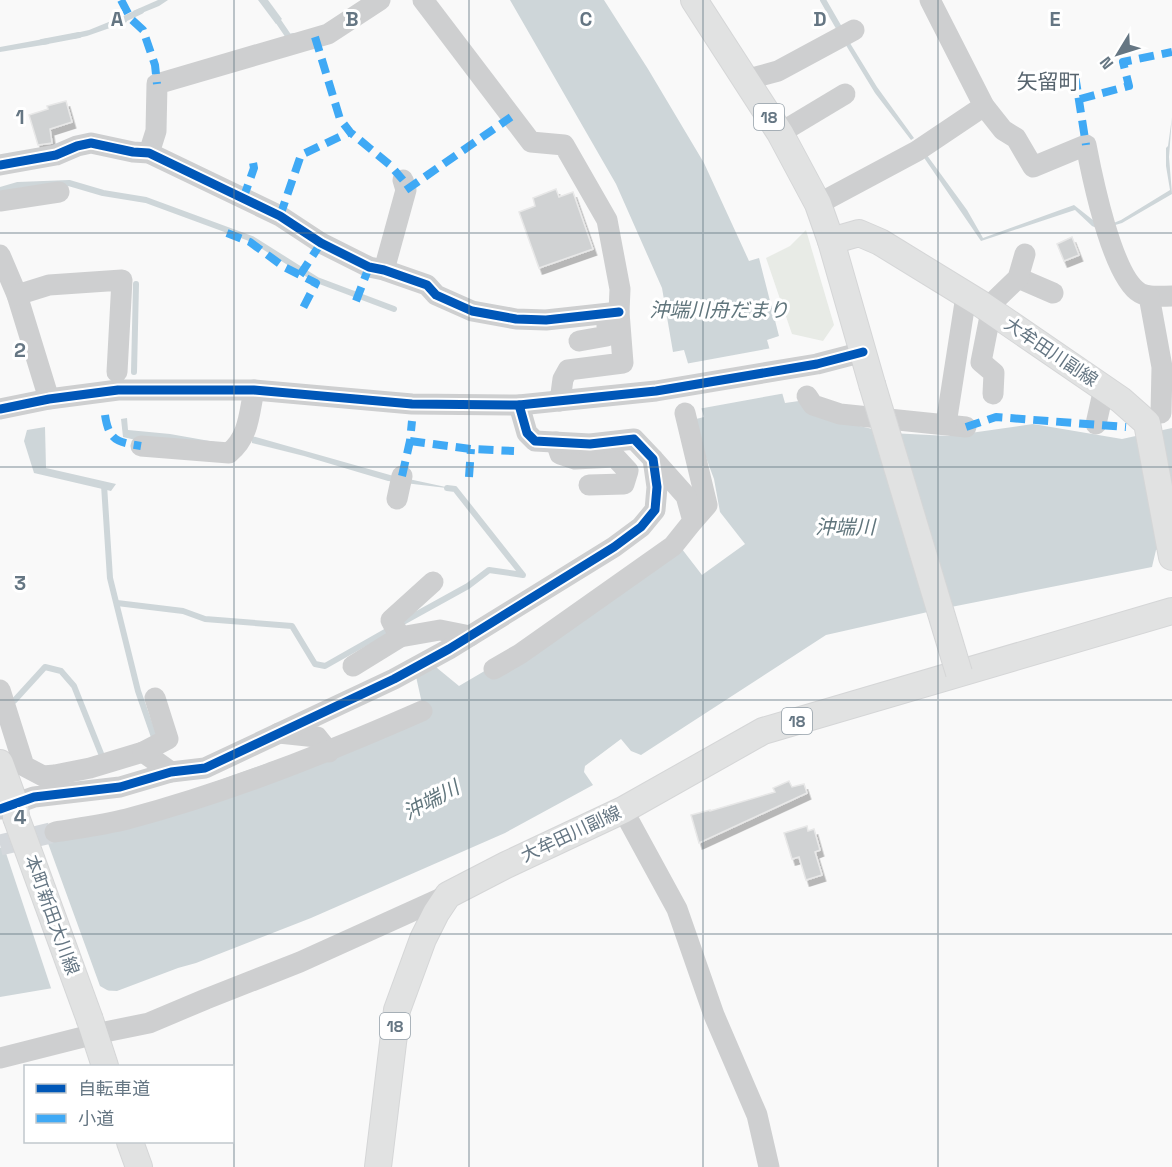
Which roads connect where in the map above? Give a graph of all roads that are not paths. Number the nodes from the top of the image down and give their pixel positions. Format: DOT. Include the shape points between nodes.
graph roads {
  1 [pos="380,0"];
  2 [pos="423,0"];
  3 [pos="694,0"];
  4 [pos="930,0"];
  5 [pos="848,34"];
  6 [pos="796,69"];
  7 [pos="747,82"];
  8 [pos="845,94"];
  9 [pos="984,106"];
  10 [pos="780,133"];
  11 [pos="149,153"];
  12 [pos="0,165"];
  13 [pos="403,180"];
  14 [pos="59,192"];
  15 [pos="0,201"];
  16 [pos="818,204"];
  17 [pos="831,241"];
  18 [pos="1025,254"];
  19 [pos="0,255"];
  20 [pos="384,270"];
  21 [pos="1018,278"];
  22 [pos="1053,293"];
  23 [pos="17,295"];
  24 [pos="1149,296"];
  25 [pos="1172,296"];
  26 [pos="981,305"];
  27 [pos="613,313"];
  28 [pos="579,341"];
  29 [pos="863,352"];
  30 [pos="117,372"];
  31 [pos="1104,388"];
  32 [pos="1167,389"];
  33 [pos="254,390"];
  34 [pos="993,394"];
  35 [pos="807,396"];
  36 [pos="49,399"];
  37 [pos="560,401"];
  38 [pos="519,405"];
  39 [pos="0,409"];
  40 [pos="685,413"];
  41 [pos="1160,416"];
  42 [pos="1096,424"];
  43 [pos="556,442"];
  44 [pos="141,446"];
  45 [pos="653,459"];
  46 [pos="402,476"];
  47 [pos="589,485"];
  48 [pos="397,499"];
  49 [pos="693,520"];
  50 [pos="1172,557"];
  51 [pos="433,582"];
  52 [pos="1172,611"];
  53 [pos="395,628"];
  54 [pos="470,636"];
  55 [pos="353,666"];
  56 [pos="494,669"];
  57 [pos="959,673"];
  58 [pos="0,690"];
  59 [pos="155,698"];
  60 [pos="422,711"];
  61 [pos="278,733"];
  62 [pos="143,752"];
  63 [pos="329,752"];
  64 [pos="0,763"];
  65 [pos="171,772"];
  66 [pos="120,786"];
  67 [pos="214,794"];
  68 [pos="10,810"];
  69 [pos="623,810"];
  70 [pos="55,832"];
  71 [pos="448,895"];
  72 [pos="93,1027"];
  73 [pos="0,1058"];
  74 [pos="105,1065"];
  75 [pos="130,1143"];
  76 [pos="139,1167"];
  77 [pos="378,1167"];
  78 [pos="769,1167"];
  1 -- 11 [label="street" via="328,34 157,84 156,131"];
  2 -- 27 [label="street" via="531,142 564,145 607,220 620,289"];
  3 -- 7 [label="main road, 18"];
  4 -- 9 [label="street"];
  5 -- 7 [label="street" via="778,71"];
  6 -- 7 [label="street" via="782,76"];
  7 -- 10 [label="main road, 18"];
  8 -- 10 [label="street"];
  9 -- 16 [label="street" via="921,148"];
  9 -- 24 [label="street" via="1003,130 1016,138 1033,167 1086,145 1092,179 1124,276 1138,292"];
  10 -- 16 [label="main road, 18"];
  11 -- 12 [label="street" via="91,144"];
  11 -- 20 [label="street" via="280,216 321,243 369,267"];
  13 -- 20 [label="street" via="406,190"];
  14 -- 15 [label="street"];
  16 -- 17 [label="main road, 18"];
  17 -- 26 [label="main road, 大牟田川副線" via="859,233"];
  17 -- 29 [label="main road, 18"];
  18 -- 21 [label="street"];
  19 -- 23 [label="street"];
  20 -- 27 [label="street" via="427,285 436,295 472,311 546,320"];
  21 -- 22 [label="street"];
  21 -- 26 [label="street"];
  23 -- 30 [label="street" via="49,285 122,280"];
  23 -- 36 [label="street"];
  24 -- 25 [label="street"];
  24 -- 32 [label="street"];
  26 -- 31 [label="main road, 大牟田川副線"];
  26 -- 34 [label="street" via="981,362 994,374"];
  26 -- 35 [label="street" via="953,420 840,414 813,405"];
  27 -- 28 [label="street" via="607,336"];
  27 -- 37 [label="street" via="623,363 568,370"];
  29 -- 37 [label="street" via="817,364 656,391"];
  29 -- 57 [label="main road, 18, bridge"];
  31 -- 41 [label="main road, 大牟田川副線" via="1121,400"];
  31 -- 42 [label="street"];
  32 -- 41 [label="street"];
  33 -- 36 [label="street" via="118,390"];
  33 -- 38 [label="street" via="412,404"];
  33 -- 44 [label="street" via="246,434 229,453"];
  36 -- 39 [label="street"];
  37 -- 38 [label="street"];
  38 -- 43 [label="street" via="527,433 535,441"];
  40 -- 49 [label="street" via="707,505"];
  41 -- 50 [label="main road"];
  43 -- 45 [label="street" via="590,444 634,439"];
  43 -- 47 [label="street" via="560,454 575,459 615,457 628,471 624,484"];
  45 -- 49 [label="street" via="686,496"];
  45 -- 54 [label="street" via="655,510 642,526 614,548"];
  46 -- 48 [label="street"];
  49 -- 56 [label="street" via="673,546"];
  51 -- 53 [label="street"];
  52 -- 57 [label="main road, 大牟田川副線 / 18"];
  53 -- 54 [label="street"];
  53 -- 55 [label="street"];
  54 -- 61 [label="street" via="394,679"];
  57 -- 69 [label="main road, 大牟田川副線 / 18" via="763,731"];
  58 -- 62 [label="street" via="24,766 44,776 90,768"];
  59 -- 62 [label="street" via="168,739"];
  60 -- 63 [label="street"];
  61 -- 63 [label="street" via="317,737"];
  61 -- 65 [label="street" via="205,768"];
  62 -- 65 [label="street"];
  63 -- 67 [label="street"];
  64 -- 68 [label="main road, 本町新田大川線"];
  65 -- 66 [label="street"];
  66 -- 67 [label="street" via="138,801"];
  66 -- 68 [label="street" via="34,797"];
  67 -- 70 [label="street" via="125,819"];
  68 -- 72 [label="main road, 本町新田大川線, bridge"];
  69 -- 71 [label="main road, 大牟田川副線 / 18"];
  69 -- 78 [label="street" via="677,909 714,1016 757,1115"];
  71 -- 72 [label="street" via="300,962 149,1023"];
  71 -- 77 [label="main road, 18" via="423,939 398,1010"];
  72 -- 73 [label="street"];
  72 -- 74 [label="main road, 本町新田大川線"];
  75 -- 76 [label="main road"];
}
